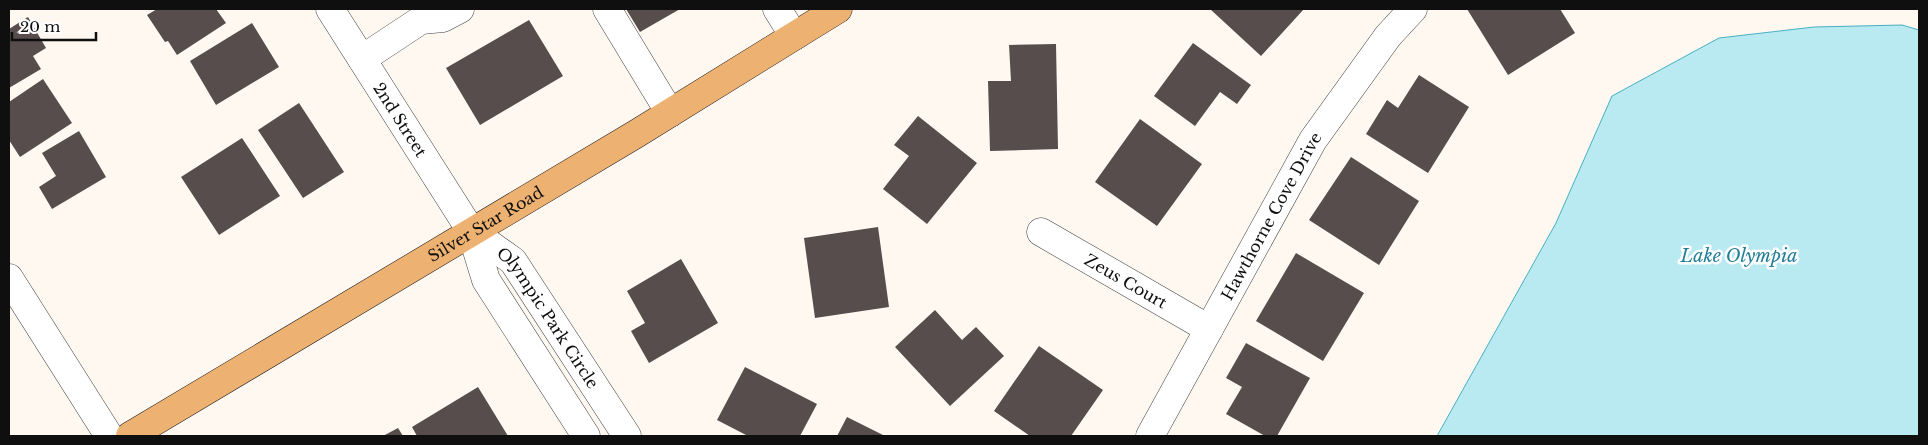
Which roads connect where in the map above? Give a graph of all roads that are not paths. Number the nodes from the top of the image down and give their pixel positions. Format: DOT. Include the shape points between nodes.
graph roads {
  1 [pos="330,9"];
  2 [pos="460,9"];
  3 [pos="607,9"];
  4 [pos="777,9"];
  5 [pos="838,9"];
  6 [pos="1413,9"];
  7 [pos="794,36"];
  8 [pos="362,59"];
  9 [pos="670,113"];
  10 [pos="471,231"];
  11 [pos="1041,232"];
  12 [pos="9,278"];
  13 [pos="1209,329"];
  14 [pos="109,436"];
  15 [pos="130,436"];
  16 [pos="586,436"];
  17 [pos="627,436"];
  18 [pos="1150,436"];
  1 -- 8 [label="street, 2nd Street"];
  2 -- 8 [label="street" via="443,18 421,20"];
  3 -- 9 [label="street"];
  4 -- 7 [label="street"];
  5 -- 7 [label="main road, Silver Star Road"];
  6 -- 13 [label="street, Hawthorne Cove Drive" via="1388,36 1313,140"];
  7 -- 9 [label="main road, Silver Star Road"];
  8 -- 10 [label="street, 2nd Street"];
  9 -- 10 [label="main road, Silver Star Road"];
  10 -- 15 [label="main road, Silver Star Road"];
  10 -- 16 [label="street, Olympic Park Circle" via="486,280"];
  10 -- 17 [label="street, Olympic Park Circle" via="513,261"];
  11 -- 13 [label="street, Zeus Court"];
  12 -- 14 [label="street"];
  13 -- 18 [label="street, Hawthorne Cove Drive"];
}
